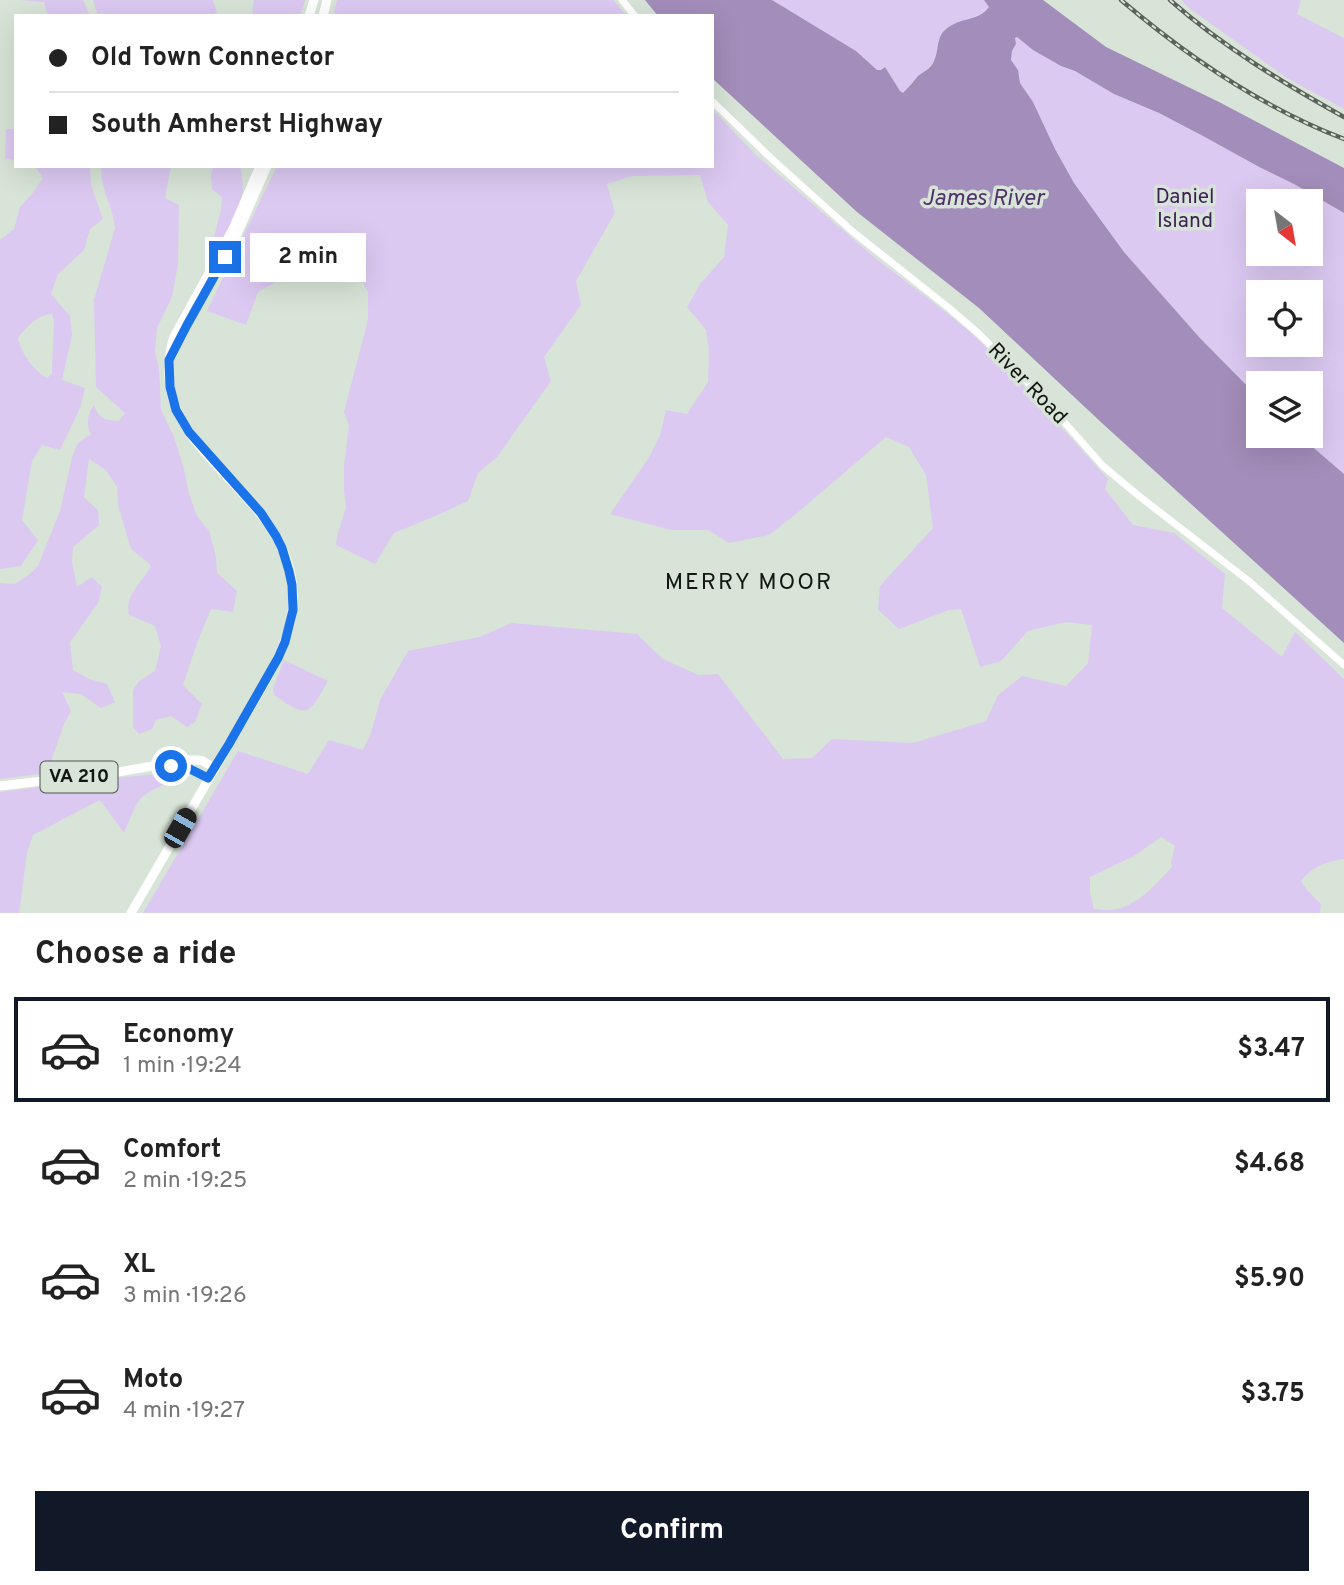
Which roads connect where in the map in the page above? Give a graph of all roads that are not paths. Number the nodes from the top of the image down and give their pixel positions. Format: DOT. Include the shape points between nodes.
graph roads {
  1 [pos="622,0"];
  2 [pos="633,14"];
  3 [pos="714,103"];
  4 [pos="259,168"];
  5 [pos="266,168"];
  6 [pos="169,360"];
  7 [pos="1344,665"];
  8 [pos="158,765"];
  9 [pos="214,768"];
  10 [pos="208,778"];
  11 [pos="0,786"];
  12 [pos="131,913"];
  1 -- 2 [label="street"];
  3 -- 7 [label="street, River Road" via="841,222 979,334 1104,466 1250,582"];
  4 -- 6 [label="main road" via="233,229 174,337"];
  5 -- 6 [label="main road" via="235,239"];
  6 -- 9 [label="main road" via="170,387 179,418 265,518 282,548 292,585 292,613 281,650"];
  8 -- 9 [label="main road, VA 210" via="192,759"];
  8 -- 10 [label="main road, VA 210" via="188,768"];
  8 -- 11 [label="main road, VA 210"];
  9 -- 10 [label="main road"];
  10 -- 12 [label="main road"];
}
